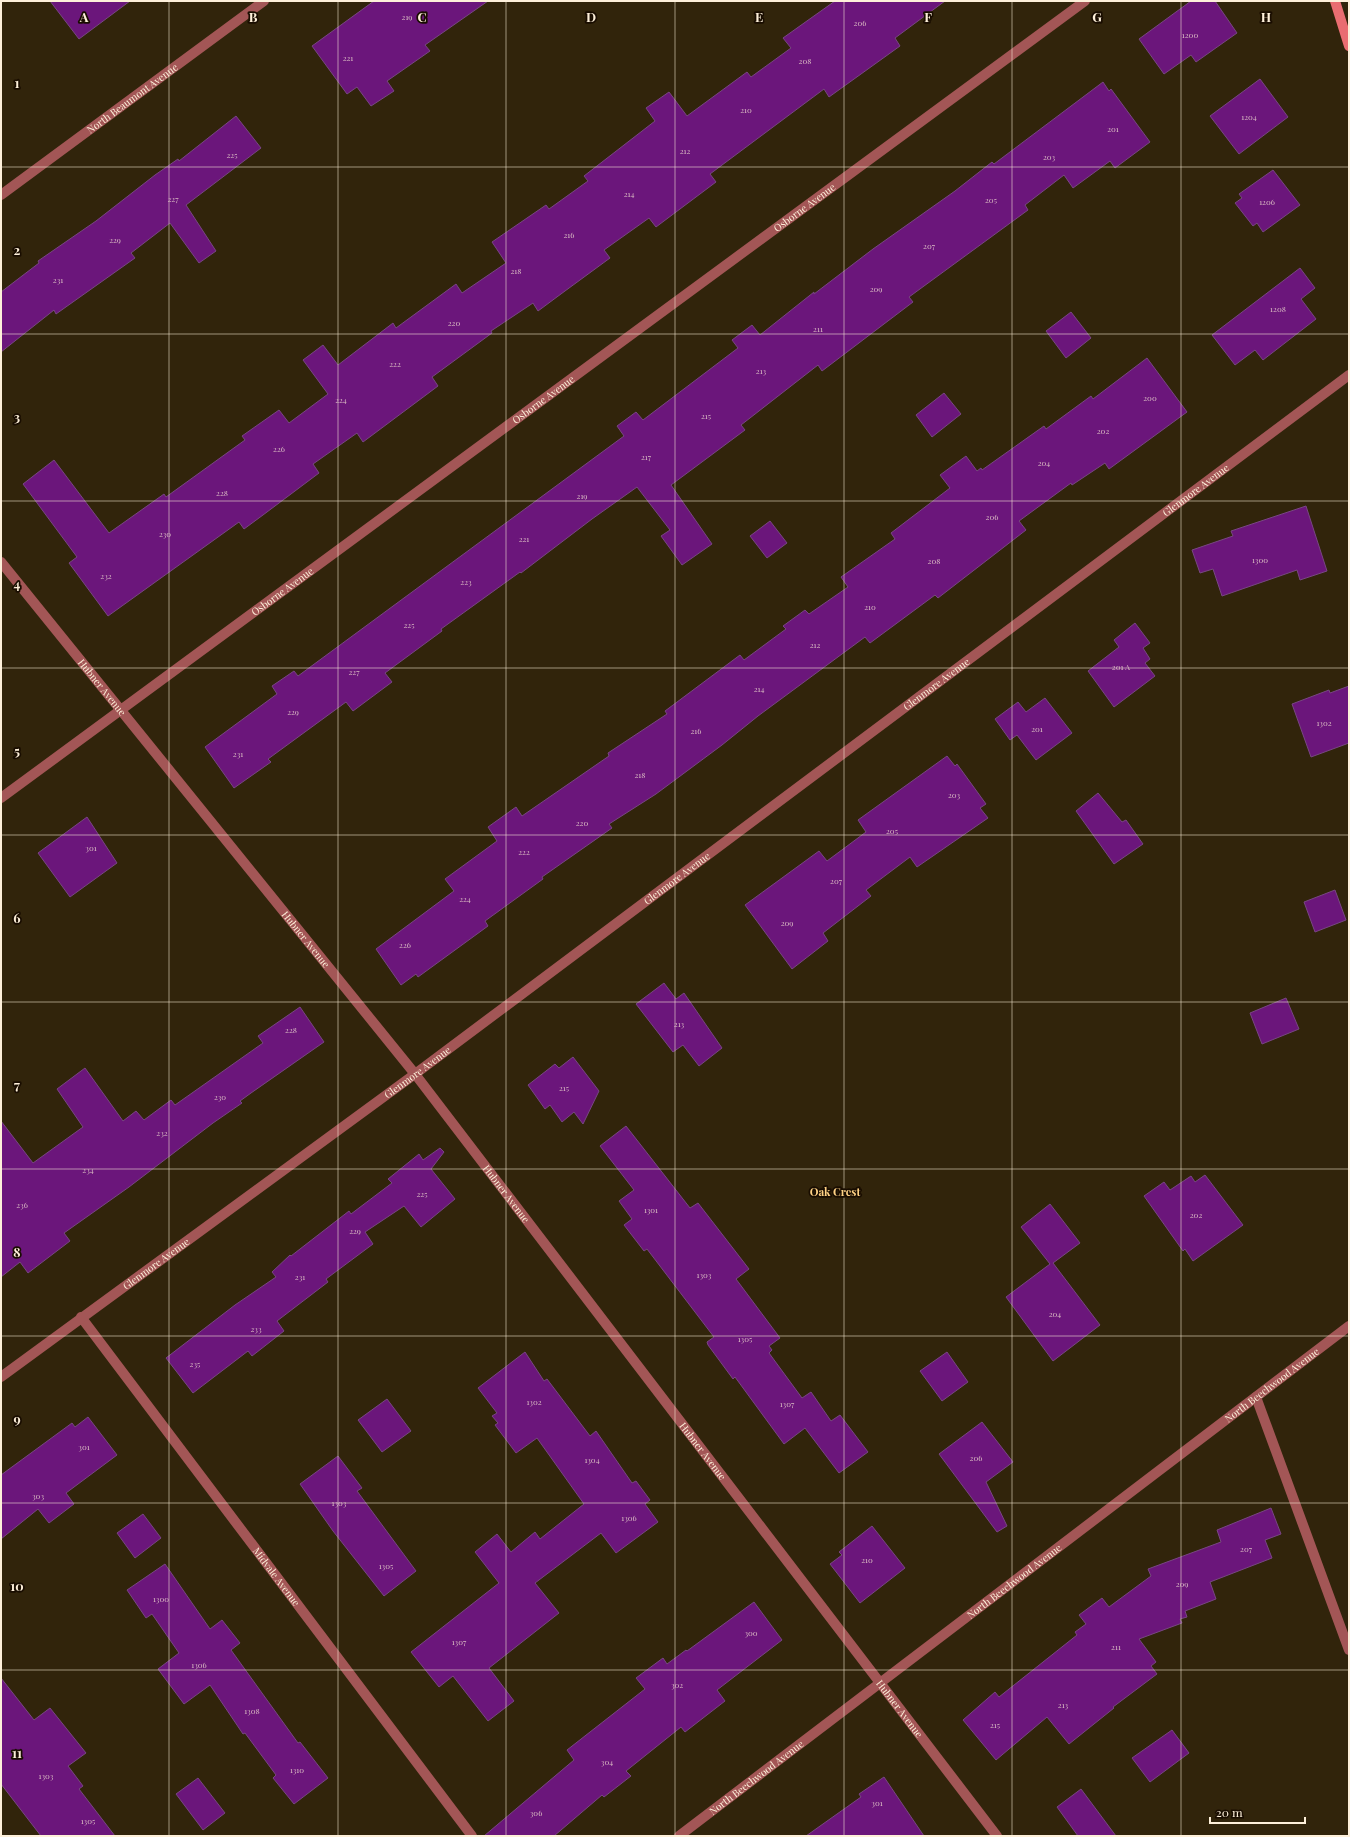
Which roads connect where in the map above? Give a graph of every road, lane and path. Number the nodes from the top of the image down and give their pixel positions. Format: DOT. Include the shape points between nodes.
graph roads {
  1 [pos="264,1"];
  2 [pos="1085,1"];
  3 [pos="1335,1"];
  4 [pos="1349,46"];
  5 [pos="1,195"];
  6 [pos="1349,375"];
  7 [pos="1,562"];
  8 [pos="120,711"];
  9 [pos="1,798"];
  10 [pos="415,1074"];
  11 [pos="81,1317"];
  12 [pos="1349,1326"];
  13 [pos="1,1377"];
  14 [pos="1256,1397"];
  15 [pos="1349,1650"];
  16 [pos="881,1683"];
  17 [pos="472,1836"];
  18 [pos="679,1836"];
  19 [pos="997,1836"];
  1 -- 5 [label="street, North Beaumont Avenue"];
  2 -- 8 [label="street, Osborne Avenue"];
  3 -- 4 [label="main road"];
  6 -- 10 [label="street, Glenmore Avenue"];
  7 -- 8 [label="street, Hubner Avenue"];
  8 -- 9 [label="street, Osborne Avenue"];
  8 -- 10 [label="street, Hubner Avenue"];
  10 -- 11 [label="street, Glenmore Avenue"];
  10 -- 16 [label="street, Hubner Avenue"];
  11 -- 13 [label="street, Glenmore Avenue"];
  11 -- 17 [label="street, Midvale Avenue"];
  12 -- 14 [label="street, North Beechwood Avenue"];
  14 -- 15 [label="street"];
  14 -- 16 [label="street, North Beechwood Avenue"];
  16 -- 18 [label="street, North Beechwood Avenue"];
  16 -- 19 [label="street, Hubner Avenue"];
}
